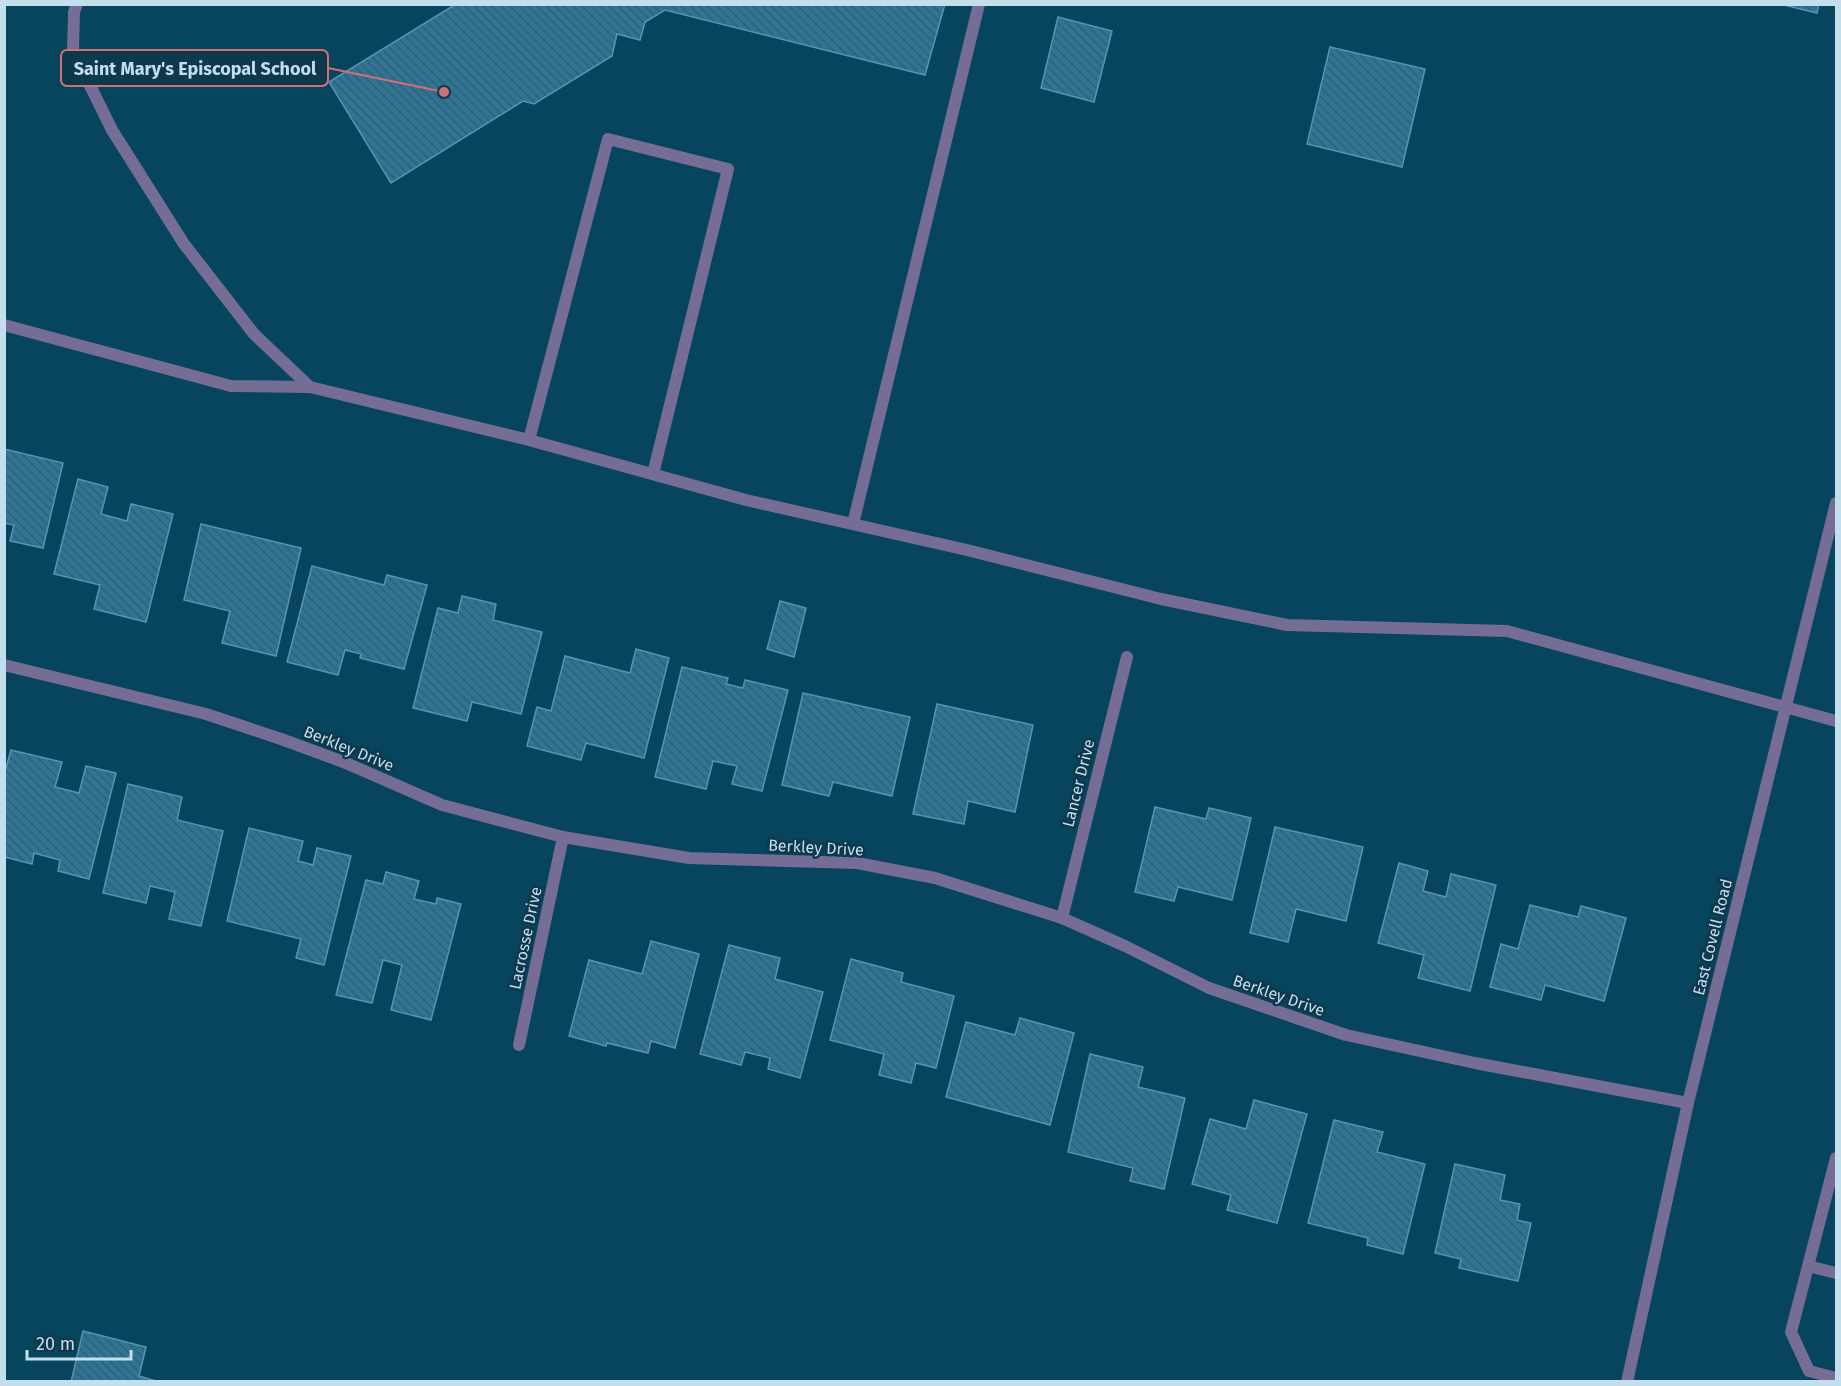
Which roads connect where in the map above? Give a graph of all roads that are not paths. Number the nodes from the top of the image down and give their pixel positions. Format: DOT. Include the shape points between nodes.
graph roads {
  1 [pos="77,4"];
  2 [pos="979,4"];
  3 [pos="4,325"];
  4 [pos="310,387"];
  5 [pos="529,440"];
  6 [pos="653,474"];
  7 [pos="1836,503"];
  8 [pos="853,524"];
  9 [pos="1127,657"];
  10 [pos="4,665"];
  11 [pos="1786,706"];
  12 [pos="1836,721"];
  13 [pos="563,837"];
  14 [pos="1062,918"];
  15 [pos="519,1045"];
  16 [pos="1688,1103"];
  17 [pos="1836,1158"];
  18 [pos="1808,1266"];
  19 [pos="1836,1273"];
  20 [pos="1836,1378"];
  21 [pos="1627,1382"];
  1 -- 4 [label="street" via="73,51 112,130 191,253 254,334"];
  2 -- 8 [label="street"];
  3 -- 4 [label="street" via="231,386"];
  4 -- 5 [label="street"];
  5 -- 6 [label="street"];
  5 -- 6 [label="street" via="608,139 728,169"];
  6 -- 8 [label="street"];
  7 -- 11 [label="street, East Covell Road"];
  8 -- 11 [label="street" via="1161,599 1287,625 1507,631"];
  9 -- 14 [label="street, Lancer Drive"];
  10 -- 13 [label="street, Berkley Drive" via="206,714 346,763 442,805"];
  11 -- 12 [label="street"];
  11 -- 16 [label="street, East Covell Road"];
  13 -- 14 [label="street, Berkley Drive" via="689,858 857,863 935,878"];
  13 -- 15 [label="street, Lacrosse Drive"];
  14 -- 16 [label="street, Berkley Drive" via="1209,988 1346,1035"];
  16 -- 21 [label="street, East Covell Road"];
  17 -- 18 [label="street"];
  18 -- 19 [label="street"];
  18 -- 20 [label="street" via="1791,1332 1809,1371"];
}
